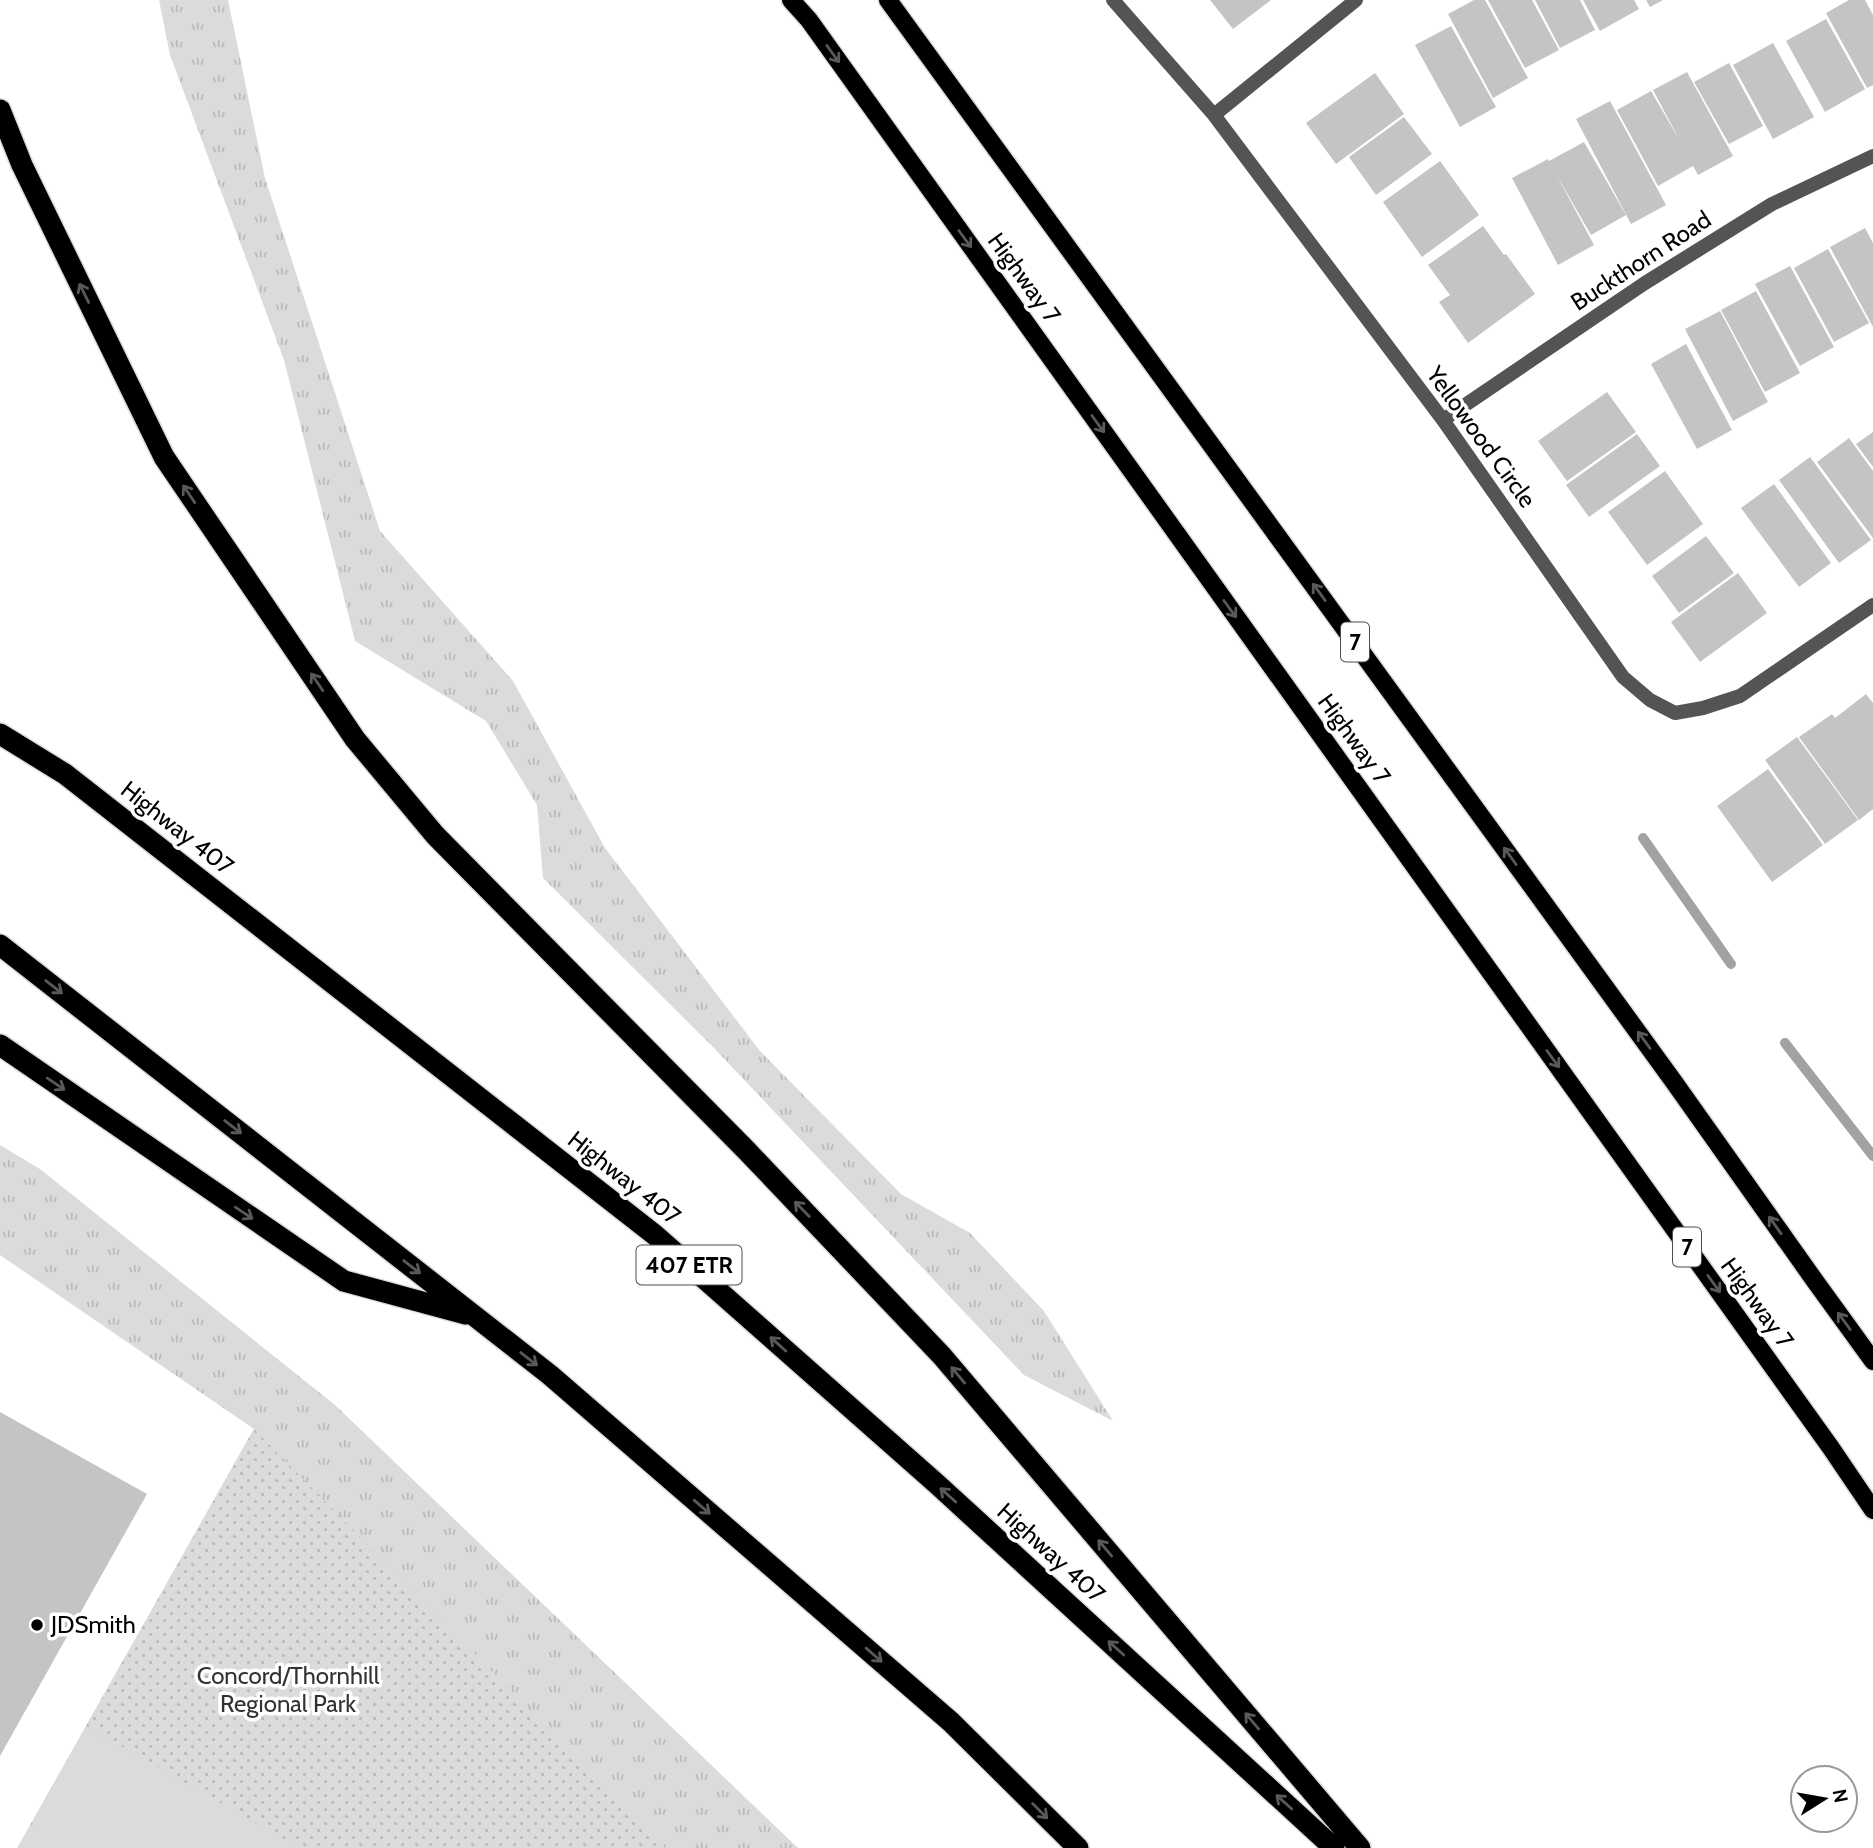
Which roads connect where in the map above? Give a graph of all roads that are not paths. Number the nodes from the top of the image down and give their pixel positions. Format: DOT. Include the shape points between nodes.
graph roads {
  1 [pos="791,0"];
  2 [pos="888,0"];
  3 [pos="1113,0"];
  4 [pos="1356,0"];
  5 [pos="0,110"];
  6 [pos="1214,115"];
  7 [pos="1873,156"];
  8 [pos="1443,420"];
  9 [pos="1873,605"];
  10 [pos="0,734"];
  11 [pos="0,945"];
  12 [pos="0,1045"];
  13 [pos="475,1317"];
  14 [pos="1873,1361"];
  15 [pos="1873,1510"];
  16 [pos="1078,1848"];
  17 [pos="1334,1848"];
  18 [pos="1360,1848"];
  1 -- 15 [label="main road, Highway 7 / 7, one-way"];
  14 -- 2 [label="main road, 7, one-way"];
  3 -- 6 [label="street, Yellowood Circle"];
  4 -- 6 [label="street"];
  18 -- 5 [label="highway, one-way" via="942,1356 435,835 355,739 164,457 22,165"];
  6 -- 8 [label="street, Yellowood Circle"];
  7 -- 8 [label="street, Buckthorn Road" via="1761,211 1645,283"];
  8 -- 9 [label="street, Yellowood Circle" via="1623,677 1650,700 1675,713 1740,696"];
  17 -- 10 [label="highway, Highway 407 / 407 ETR, one-way" via="938,1485 655,1235 65,774"];
  11 -- 13 [label="highway, one-way"];
  12 -- 13 [label="highway, one-way" via="344,1281"];
  13 -- 16 [label="highway, one-way" via="550,1375 951,1722"];
}
